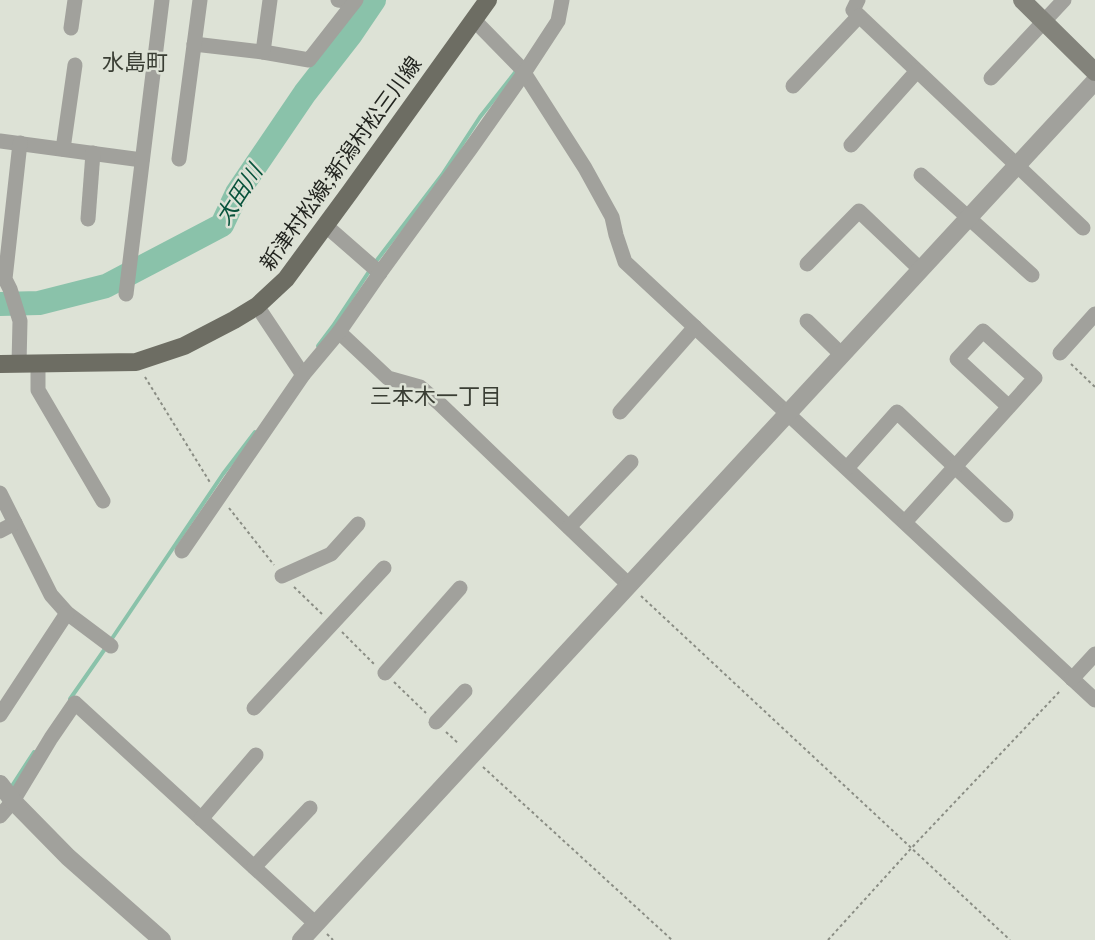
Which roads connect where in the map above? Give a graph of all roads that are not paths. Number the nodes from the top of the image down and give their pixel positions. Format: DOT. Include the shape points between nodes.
graph roads {
  1 [pos="75,0"];
  2 [pos="162,0"];
  3 [pos="200,0"];
  4 [pos="270,0"];
  5 [pos="338,0"];
  6 [pos="562,0"];
  7 [pos="858,0"];
  8 [pos="1022,0"];
  9 [pos="1064,0"];
  10 [pos="355,1"];
  11 [pos="478,7"];
  12 [pos="859,16"];
  13 [pos="1043,21"];
  14 [pos="71,28"];
  15 [pos="194,44"];
  16 [pos="263,52"];
  17 [pos="75,65"];
  18 [pos="917,71"];
  19 [pos="524,72"];
  20 [pos="1095,72"];
  21 [pos="991,78"];
  22 [pos="1095,81"];
  23 [pos="793,86"];
  24 [pos="0,141"];
  25 [pos="20,143"];
  26 [pos="851,145"];
  27 [pos="63,149"];
  28 [pos="93,153"];
  29 [pos="179,159"];
  30 [pos="142,160"];
  31 [pos="1018,165"];
  32 [pos="921,176"];
  33 [pos="7,198"];
  34 [pos="969,218"];
  35 [pos="88,219"];
  36 [pos="325,225"];
  37 [pos="1083,228"];
  38 [pos="4,254"];
  39 [pos="807,264"];
  40 [pos="921,270"];
  41 [pos="380,273"];
  42 [pos="1032,275"];
  43 [pos="126,294"];
  44 [pos="257,306"];
  45 [pos="1095,314"];
  46 [pos="807,321"];
  47 [pos="696,327"];
  48 [pos="339,332"];
  49 [pos="1060,353"];
  50 [pos="842,355"];
  51 [pos="38,363"];
  52 [pos="0,364"];
  53 [pos="19,364"];
  54 [pos="303,375"];
  55 [pos="1009,407"];
  56 [pos="620,412"];
  57 [pos="788,413"];
  58 [pos="631,462"];
  59 [pos="954,467"];
  60 [pos="847,468"];
  61 [pos="0,493"];
  62 [pos="103,501"];
  63 [pos="1006,515"];
  64 [pos="904,522"];
  65 [pos="15,523"];
  66 [pos="358,524"];
  67 [pos="569,527"];
  68 [pos="0,531"];
  69 [pos="182,551"];
  70 [pos="384,568"];
  71 [pos="282,576"];
  72 [pos="629,585"];
  73 [pos="460,588"];
  74 [pos="67,613"];
  75 [pos="111,646"];
  76 [pos="1095,654"];
  77 [pos="385,674"];
  78 [pos="1071,679"];
  79 [pos="465,691"];
  80 [pos="1095,700"];
  81 [pos="254,708"];
  82 [pos="0,715"];
  83 [pos="436,722"];
  84 [pos="256,755"];
  85 [pos="0,784"];
  86 [pos="13,801"];
  87 [pos="310,808"];
  88 [pos="0,816"];
  89 [pos="201,819"];
  90 [pos="254,867"];
  91 [pos="316,924"];
  92 [pos="162,940"];
  93 [pos="302,940"];
  1 -- 14 [label="street"];
  2 -- 30 [label="street"];
  3 -- 15 [label="street"];
  4 -- 16 [label="street"];
  5 -- 10 [label="street"];
  6 -- 19 [label="street" via="558,21"];
  7 -- 12 [label="street" via="853,10"];
  8 -- 13 [label="main road"];
  9 -- 13 [label="street"];
  10 -- 16 [label="street" via="309,60"];
  11 -- 19 [label="street"];
  11 -- 36 [label="main road, 新津村松線;新潟村松三川線"];
  12 -- 18 [label="street"];
  12 -- 23 [label="street"];
  13 -- 20 [label="main road"];
  13 -- 21 [label="street"];
  15 -- 16 [label="street"];
  15 -- 29 [label="street"];
  17 -- 27 [label="street"];
  18 -- 26 [label="street"];
  18 -- 31 [label="street"];
  19 -- 41 [label="street"];
  19 -- 47 [label="street" via="612,217 625,262"];
  22 -- 31 [label="street"];
  24 -- 25 [label="street"];
  25 -- 27 [label="street"];
  25 -- 33 [label="street"];
  27 -- 28 [label="street"];
  28 -- 30 [label="street"];
  28 -- 35 [label="street"];
  30 -- 43 [label="street"];
  31 -- 34 [label="street"];
  31 -- 37 [label="street"];
  32 -- 34 [label="street"];
  33 -- 38 [label="street"];
  34 -- 40 [label="street"];
  34 -- 42 [label="street"];
  36 -- 41 [label="street"];
  36 -- 44 [label="main road, 新津村松線;新潟村松三川線" via="286,279"];
  38 -- 53 [label="street" via="5,279 20,321"];
  39 -- 40 [label="street" via="859,212"];
  40 -- 50 [label="street"];
  41 -- 48 [label="street"];
  44 -- 51 [label="main road, 新津村松線;新潟村松三川線" via="184,346 136,362"];
  44 -- 54 [label="street"];
  45 -- 49 [label="street"];
  46 -- 50 [label="street"];
  47 -- 56 [label="street"];
  47 -- 57 [label="street"];
  48 -- 54 [label="street"];
  48 -- 67 [label="street" via="388,378 420,387 434,398"];
  50 -- 57 [label="street"];
  51 -- 53 [label="main road, 新津村松線;新潟村松三川線"];
  51 -- 62 [label="street" via="38,390"];
  52 -- 53 [label="main road, 新津村松線;新潟村松三川線"];
  54 -- 69 [label="street"];
  55 -- 55 [label="street" via="1035,378 983,331 957,359"];
  55 -- 59 [label="street"];
  57 -- 60 [label="street"];
  57 -- 72 [label="street"];
  58 -- 67 [label="street"];
  59 -- 60 [label="street" via="897,412"];
  59 -- 63 [label="street"];
  59 -- 64 [label="street"];
  60 -- 64 [label="street"];
  61 -- 65 [label="street"];
  64 -- 78 [label="street"];
  65 -- 68 [label="street"];
  65 -- 74 [label="street" via="51,595"];
  66 -- 71 [label="street" via="331,554"];
  67 -- 72 [label="street"];
  70 -- 81 [label="street"];
  72 -- 91 [label="street"];
  73 -- 77 [label="street"];
  74 -- 75 [label="street"];
  74 -- 82 [label="street"];
  76 -- 78 [label="street"];
  78 -- 80 [label="street"];
  79 -- 83 [label="street"];
  84 -- 89 [label="street"];
  85 -- 86 [label="street"];
  86 -- 88 [label="street"];
  86 -- 89 [label="street" via="75,703"];
  86 -- 92 [label="street" via="68,857"];
  87 -- 90 [label="street"];
  89 -- 90 [label="street"];
  90 -- 91 [label="street"];
  91 -- 93 [label="street"];
}
